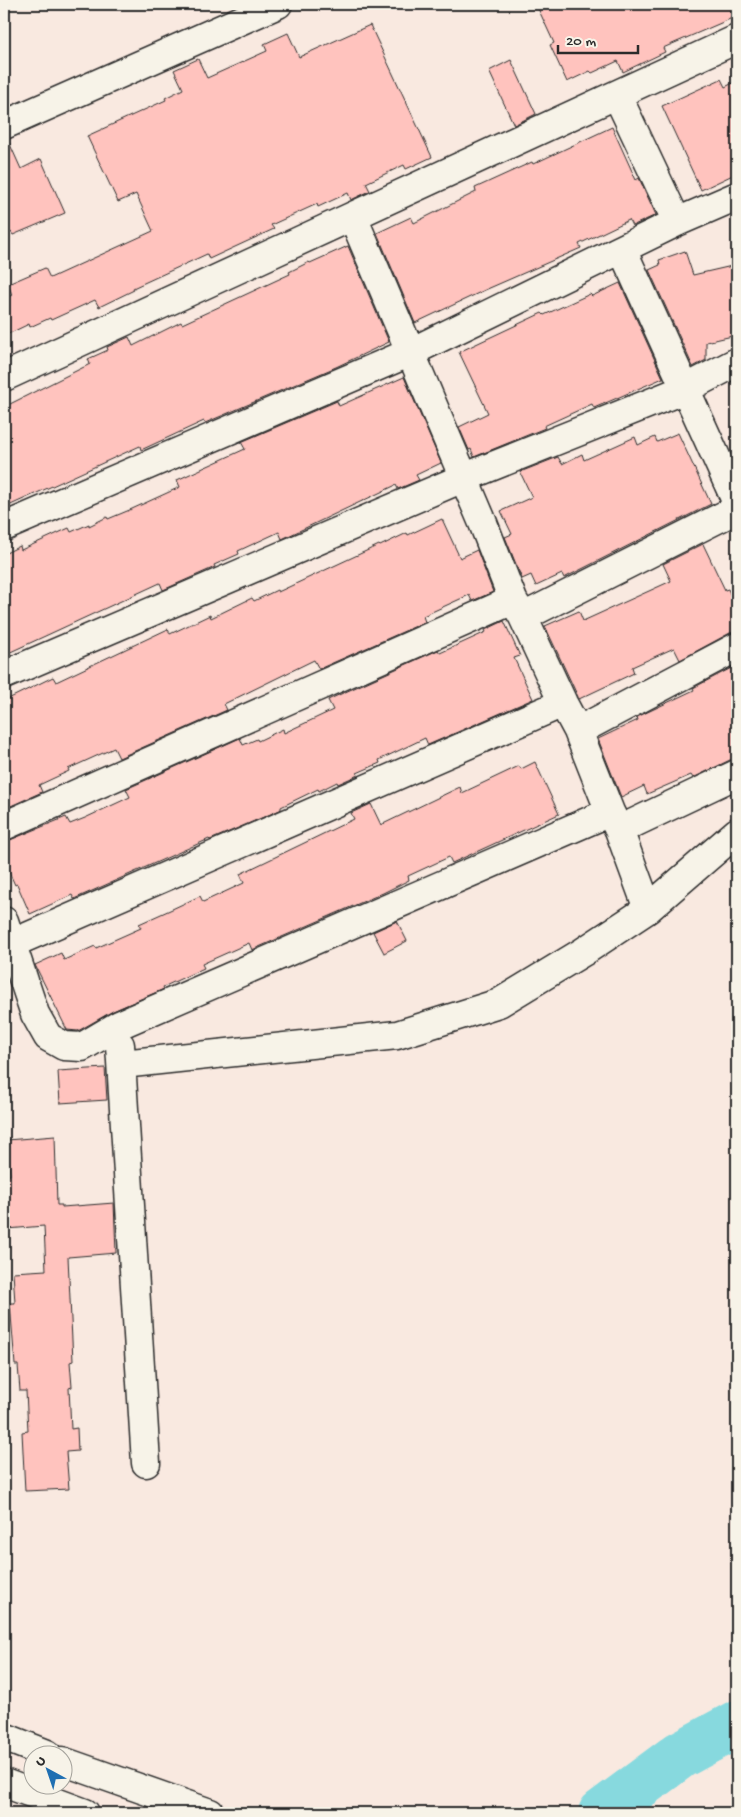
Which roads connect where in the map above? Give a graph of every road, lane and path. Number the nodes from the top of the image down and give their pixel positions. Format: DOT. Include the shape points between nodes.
graph roads {
  1 [pos="278,4"];
  2 [pos="737,39"];
  3 [pos="618,94"];
  4 [pos="4,125"];
  5 [pos="737,196"];
  6 [pos="354,217"];
  7 [pos="677,222"];
  8 [pos="622,250"];
  9 [pos="410,352"];
  10 [pos="737,362"];
  11 [pos="4,377"];
  12 [pos="685,389"];
  13 [pos="463,478"];
  14 [pos="737,503"];
  15 [pos="737,509"];
  16 [pos="4,527"];
  17 [pos="518,608"];
  18 [pos="737,647"];
  19 [pos="4,675"];
  20 [pos="563,703"];
  21 [pos="578,732"];
  22 [pos="737,774"];
  23 [pos="614,821"];
  24 [pos="4,826"];
  25 [pos="737,832"];
  26 [pos="648,908"];
  27 [pos="6,937"];
  28 [pos="119,1025"];
  29 [pos="122,1064"];
  30 [pos="146,1463"];
  31 [pos="4,1737"];
  32 [pos="22,1744"];
  33 [pos="72,1765"];
  34 [pos="4,1783"];
  35 [pos="85,1813"];
  36 [pos="210,1813"];
  1 -- 4 [label="main road"];
  2 -- 3 [label="main road"];
  3 -- 6 [label="main road"];
  3 -- 7 [label="main road"];
  5 -- 7 [label="main road"];
  6 -- 9 [label="main road"];
  6 -- 11 [label="main road"];
  7 -- 8 [label="main road"];
  8 -- 9 [label="main road"];
  8 -- 12 [label="main road"];
  9 -- 13 [label="main road"];
  9 -- 16 [label="main road"];
  10 -- 12 [label="main road"];
  12 -- 13 [label="main road"];
  12 -- 14 [label="main road"];
  13 -- 17 [label="main road"];
  13 -- 19 [label="main road"];
  15 -- 17 [label="main road"];
  17 -- 20 [label="main road"];
  17 -- 24 [label="main road"];
  18 -- 21 [label="main road"];
  20 -- 21 [label="main road"];
  20 -- 27 [label="main road"];
  21 -- 23 [label="main road"];
  22 -- 23 [label="main road"];
  23 -- 26 [label="main road"];
  23 -- 28 [label="main road"];
  25 -- 26 [label="main road"];
  26 -- 29 [label="main road" via="554,971 499,1003 397,1035"];
  27 -- 28 [label="main road" via="35,1014 48,1037 64,1046 82,1047"];
  28 -- 29 [label="main road"];
  29 -- 30 [label="main road"];
  31 -- 32 [label="main road"];
  33 -- 36 [label="main road"];
  34 -- 35 [label="main road"];
}
